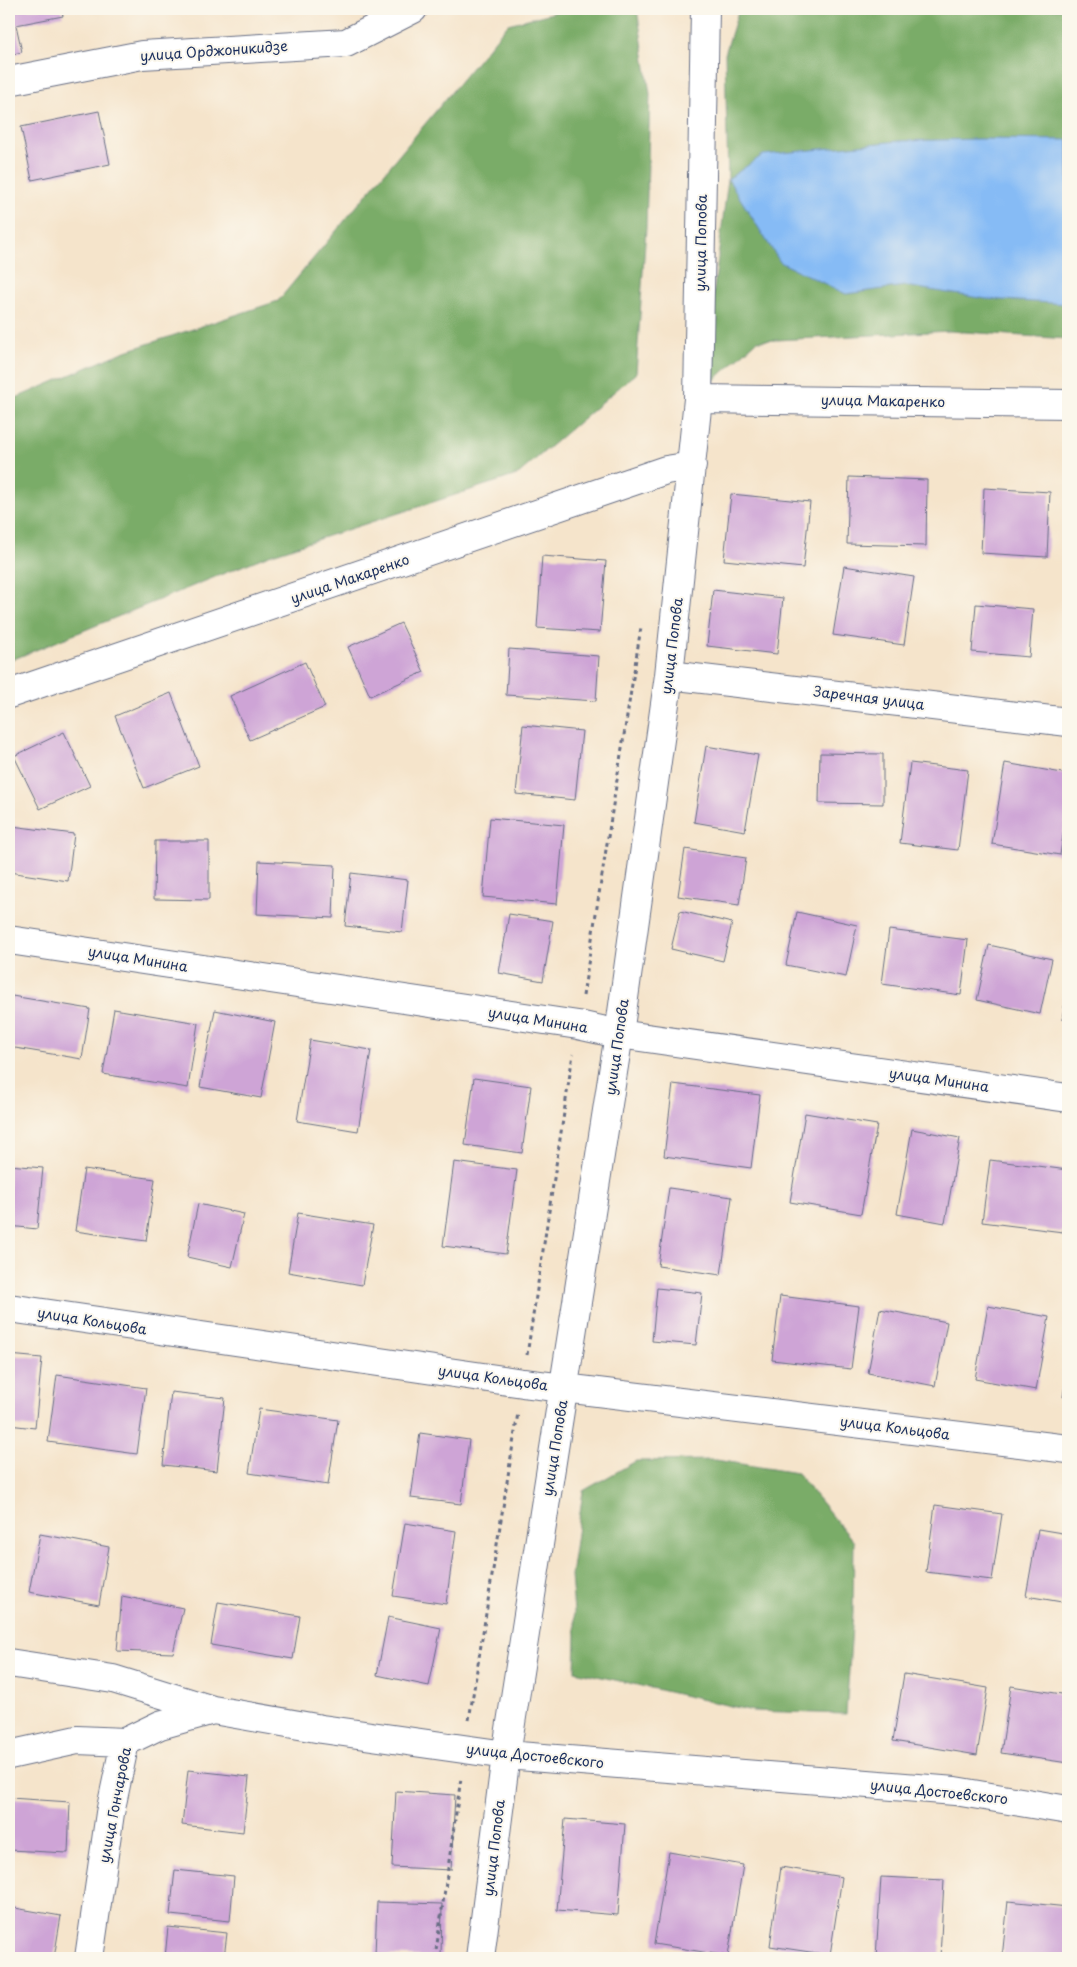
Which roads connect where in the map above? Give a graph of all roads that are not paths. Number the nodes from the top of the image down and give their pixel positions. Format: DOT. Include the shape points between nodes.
graph roads {
  1 [pos="413,9"];
  2 [pos="705,9"];
  3 [pos="9,80"];
  4 [pos="698,399"];
  5 [pos="1068,404"];
  6 [pos="692,466"];
  7 [pos="669,675"];
  8 [pos="9,694"];
  9 [pos="1068,722"];
  10 [pos="9,940"];
  11 [pos="619,1034"];
  12 [pos="1068,1098"];
  13 [pos="9,1308"];
  14 [pos="564,1388"];
  15 [pos="1068,1450"];
  16 [pos="9,1663"];
  17 [pos="213,1710"];
  18 [pos="125,1742"];
  19 [pos="9,1755"];
  20 [pos="506,1755"];
  21 [pos="1068,1810"];
  22 [pos="89,1958"];
  23 [pos="480,1958"];
  1 -- 3 [label="street, улица Орджоникидзе" via="346,44 142,55"];
  2 -- 4 [label="street, улица Попова"];
  4 -- 5 [label="street, улица Макаренко"];
  4 -- 6 [label="street, улица Попова"];
  6 -- 7 [label="street, улица Попова"];
  6 -- 8 [label="street, улица Макаренко" via="666,470"];
  7 -- 9 [label="street, Заречная улица"];
  7 -- 11 [label="street, улица Попова"];
  10 -- 11 [label="street, улица Минина" via="578,1025"];
  11 -- 12 [label="street, улица Минина"];
  11 -- 14 [label="street, улица Попова"];
  13 -- 14 [label="street, улица Кольцова"];
  14 -- 15 [label="street, улица Кольцова"];
  14 -- 20 [label="street, улица Попова"];
  16 -- 17 [label="street, улица Достоевского" via="114,1679"];
  17 -- 18 [label="street, улица Гончарова" via="160,1725"];
  17 -- 20 [label="street, улица Достоевского"];
  18 -- 19 [label="street" via="77,1740"];
  18 -- 22 [label="street, улица Гончарова" via="110,1813"];
  20 -- 21 [label="street, улица Достоевского" via="955,1791"];
  20 -- 23 [label="street, улица Попова"];
}
